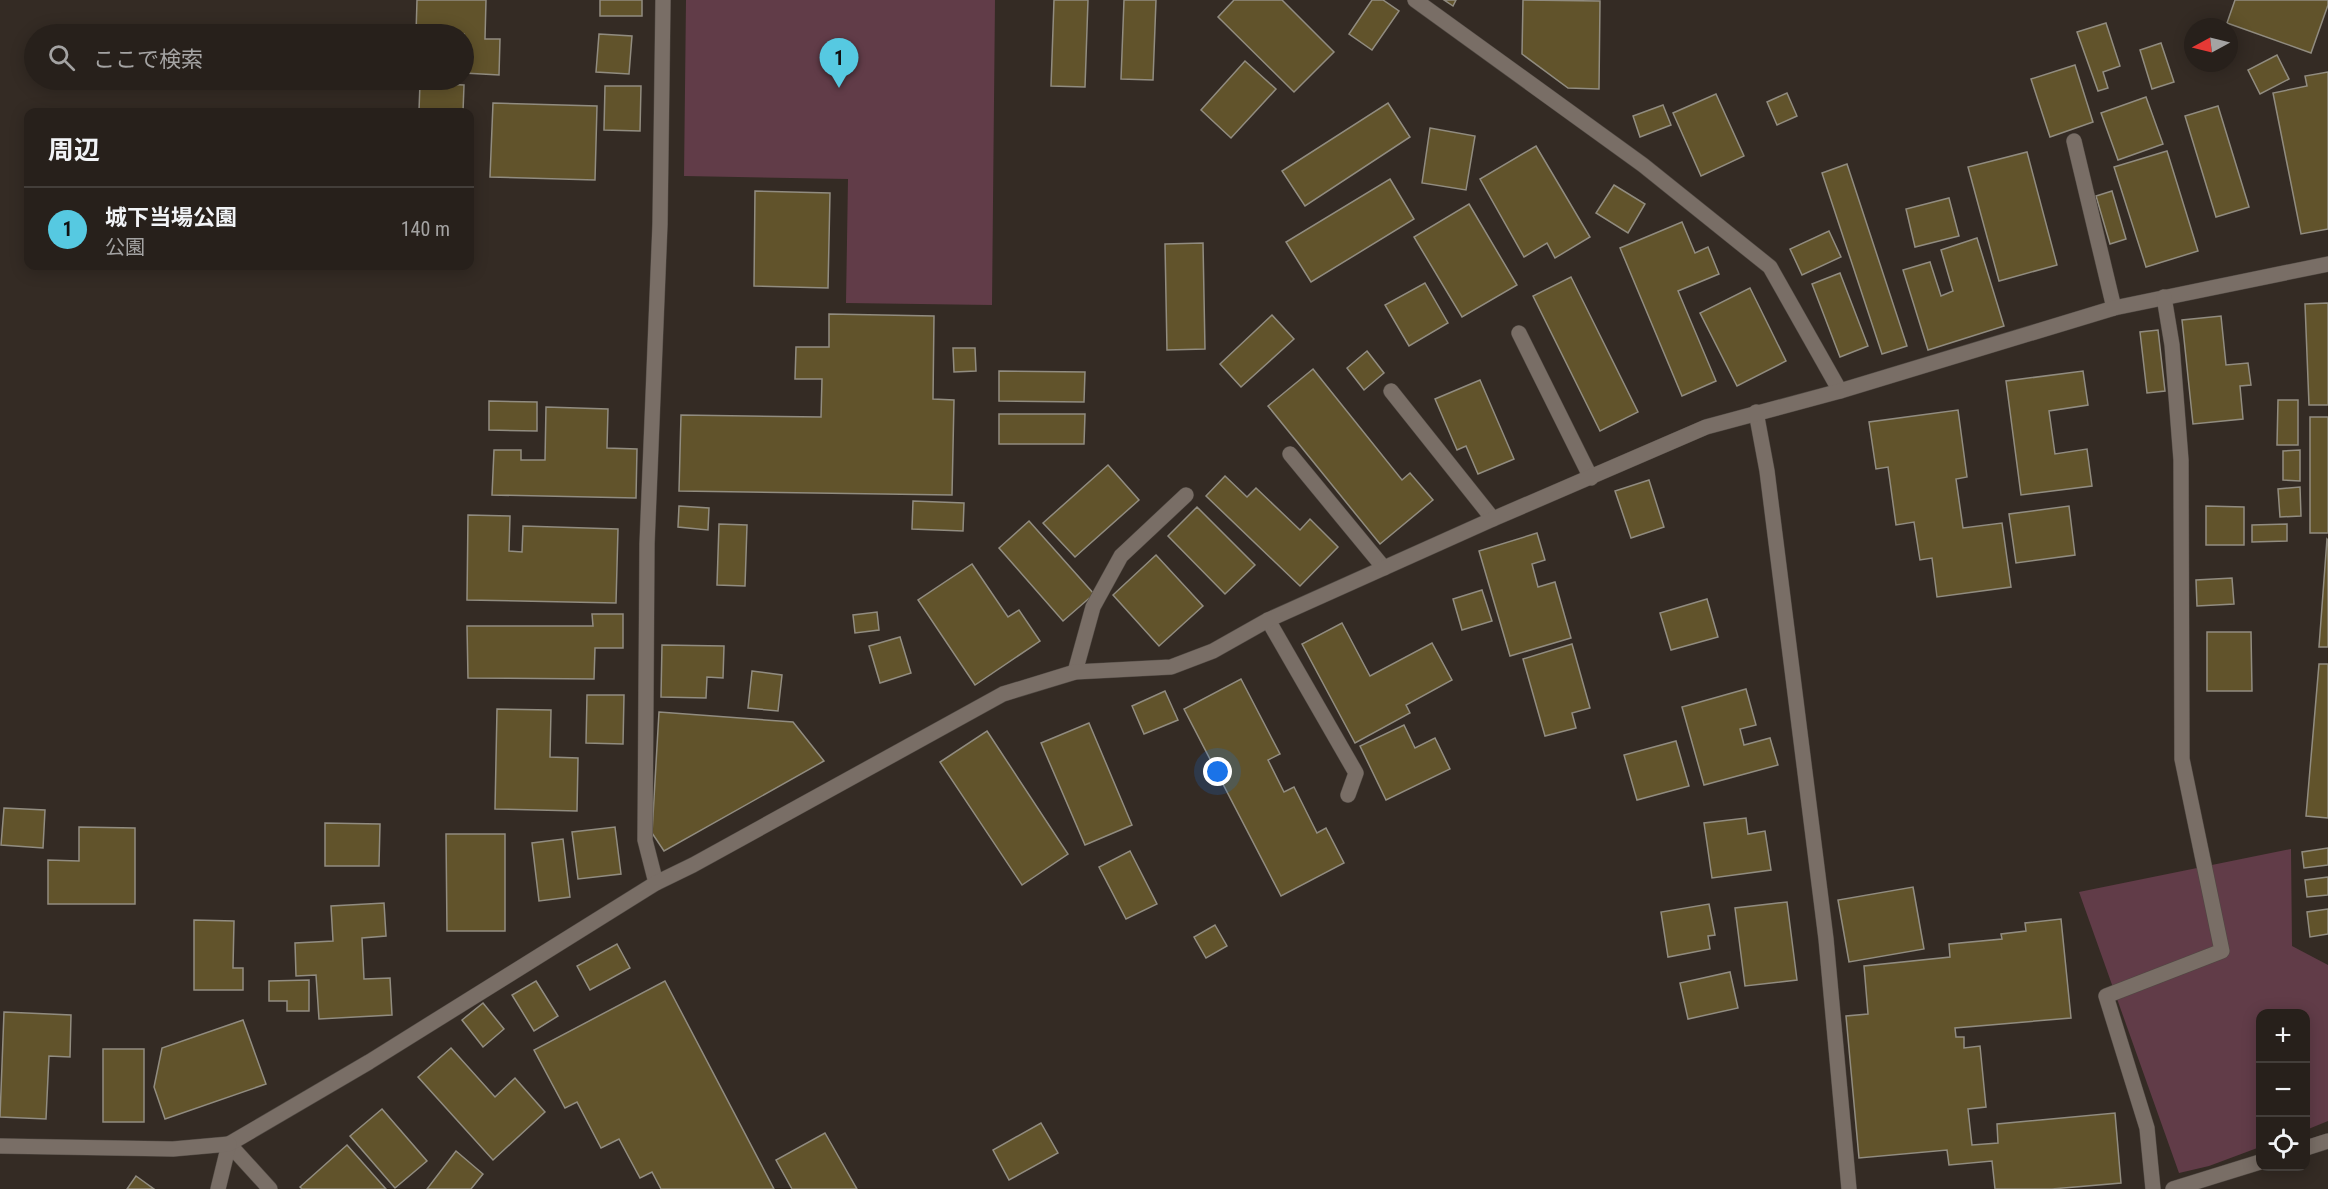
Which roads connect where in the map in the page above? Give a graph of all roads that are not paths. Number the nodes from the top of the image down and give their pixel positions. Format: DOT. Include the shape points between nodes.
graph roads {
  1 [pos="663,0"];
  2 [pos="1415,0"];
  3 [pos="2074,141"];
  4 [pos="2328,264"];
  5 [pos="2164,297"];
  6 [pos="2114,308"];
  7 [pos="1519,333"];
  8 [pos="1391,391"];
  9 [pos="1840,391"];
  10 [pos="1755,412"];
  11 [pos="1290,454"];
  12 [pos="1591,477"];
  13 [pos="1186,495"];
  14 [pos="1493,519"];
  15 [pos="1384,568"];
  16 [pos="1268,620"];
  17 [pos="1075,672"];
  18 [pos="1348,795"];
  19 [pos="656,883"];
  20 [pos="2328,1141"];
  21 [pos="229,1144"];
  22 [pos="0,1146"];
  23 [pos="2310,1147"];
  24 [pos="2256,1163"];
  25 [pos="218,1189"];
  26 [pos="270,1189"];
  27 [pos="1849,1189"];
  28 [pos="2153,1189"];
  29 [pos="2173,1189"];
  1 -- 19 [label="street" via="660,224 647,544 645,840"];
  2 -- 9 [label="street" via="1643,165 1770,267"];
  3 -- 6 [label="street"];
  4 -- 5 [label="street"];
  5 -- 6 [label="street"];
  5 -- 28 [label="street" via="2181,460 2182,759 2222,951 2106,996 2147,1128"];
  6 -- 9 [label="street"];
  7 -- 12 [label="street"];
  8 -- 14 [label="street"];
  9 -- 10 [label="street"];
  10 -- 12 [label="street" via="1706,428"];
  10 -- 27 [label="street" via="1767,471 1826,939"];
  11 -- 15 [label="street"];
  12 -- 14 [label="street"];
  13 -- 17 [label="street" via="1121,556 1093,607"];
  14 -- 15 [label="street"];
  15 -- 16 [label="street"];
  16 -- 17 [label="street" via="1213,651 1171,667"];
  16 -- 18 [label="street" via="1356,773"];
  17 -- 19 [label="street" via="1003,694"];
  19 -- 21 [label="street" via="369,1062"];
  20 -- 23 [label="street"];
  21 -- 22 [label="street" via="173,1149"];
  21 -- 25 [label="street"];
  21 -- 26 [label="street"];
  24 -- 29 [label="street"];
}
